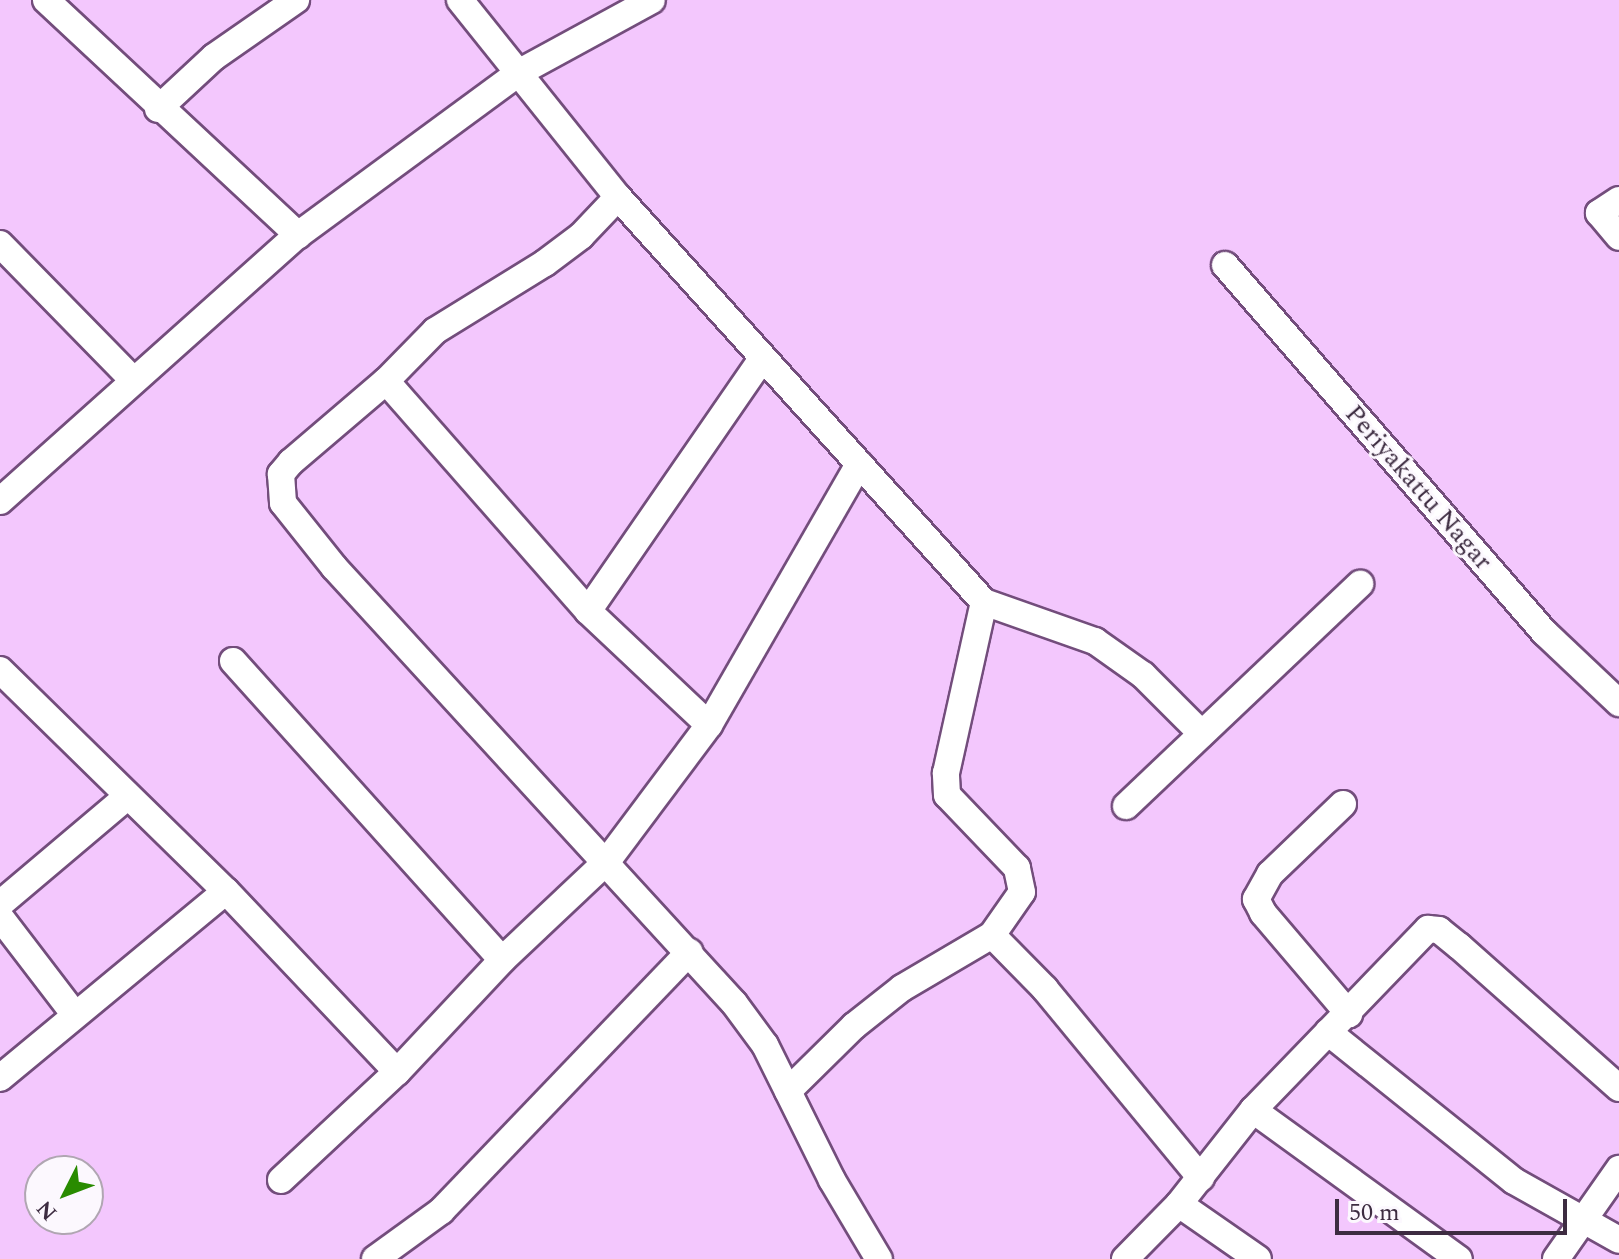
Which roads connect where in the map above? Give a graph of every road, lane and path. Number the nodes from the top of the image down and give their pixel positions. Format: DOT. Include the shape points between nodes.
graph roads {
  1 [pos="46,0"];
  2 [pos="296,0"];
  3 [pos="460,0"];
  4 [pos="652,0"];
  5 [pos="520,72"];
  6 [pos="158,109"];
  7 [pos="618,197"];
  8 [pos="1619,200"];
  9 [pos="298,235"];
  10 [pos="1619,237"];
  11 [pos="0,244"];
  12 [pos="1225,265"];
  13 [pos="762,359"];
  14 [pos="132,379"];
  15 [pos="386,381"];
  16 [pos="859,464"];
  17 [pos="0,501"];
  18 [pos="1360,584"];
  19 [pos="984,602"];
  20 [pos="588,611"];
  21 [pos="233,661"];
  22 [pos="0,670"];
  23 [pos="1619,703"];
  24 [pos="709,725"];
  25 [pos="1202,734"];
  26 [pos="128,796"];
  27 [pos="1343,804"];
  28 [pos="1126,806"];
  29 [pos="608,860"];
  30 [pos="226,891"];
  31 [pos="0,904"];
  32 [pos="0,917"];
  33 [pos="992,935"];
  34 [pos="689,952"];
  35 [pos="502,960"];
  36 [pos="1349,1014"];
  37 [pos="75,1015"];
  38 [pos="1328,1032"];
  39 [pos="397,1072"];
  40 [pos="0,1078"];
  41 [pos="1619,1088"];
  42 [pos="788,1091"];
  43 [pos="1253,1110"];
  44 [pos="1619,1169"];
  45 [pos="1201,1178"];
  46 [pos="281,1180"];
  47 [pos="1179,1204"];
  48 [pos="1585,1219"];
  49 [pos="1619,1240"];
  50 [pos="375,1259"];
  51 [pos="879,1259"];
  52 [pos="1125,1259"];
  53 [pos="1258,1259"];
  54 [pos="1459,1259"];
  55 [pos="1556,1259"];
  1 -- 6 [label="street"];
  2 -- 6 [label="street" via="214,57"];
  3 -- 5 [label="street"];
  4 -- 5 [label="street"];
  5 -- 7 [label="street"];
  5 -- 9 [label="street"];
  6 -- 9 [label="street"];
  7 -- 13 [label="street"];
  7 -- 15 [label="street" via="581,236 545,263 435,331"];
  8 -- 10 [label="street" via="1599,213"];
  9 -- 14 [label="street"];
  11 -- 14 [label="street"];
  12 -- 23 [label="street, Periyakattu Nagar" via="1545,633"];
  13 -- 16 [label="street"];
  13 -- 20 [label="street"];
  14 -- 17 [label="street"];
  15 -- 20 [label="street"];
  15 -- 29 [label="street" via="291,462 281,474 283,503 334,567"];
  16 -- 19 [label="street"];
  16 -- 24 [label="street"];
  18 -- 25 [label="street"];
  19 -- 25 [label="street" via="1095,641 1143,675"];
  19 -- 33 [label="street" via="946,773 953,804 1005,853 1023,883 1017,905"];
  20 -- 24 [label="street"];
  21 -- 35 [label="street"];
  22 -- 26 [label="street"];
  24 -- 29 [label="street"];
  25 -- 28 [label="street"];
  26 -- 30 [label="street"];
  26 -- 31 [label="street"];
  27 -- 36 [label="street" via="1270,874 1256,899"];
  29 -- 34 [label="street"];
  29 -- 35 [label="street"];
  30 -- 37 [label="street"];
  30 -- 39 [label="street"];
  32 -- 37 [label="street"];
  33 -- 42 [label="street" via="902,988"];
  33 -- 45 [label="street" via="1045,989"];
  34 -- 42 [label="street" via="765,1045"];
  34 -- 50 [label="street" via="441,1211"];
  35 -- 39 [label="street"];
  36 -- 38 [label="street"];
  36 -- 41 [label="street" via="1418,937 1433,928"];
  37 -- 40 [label="street"];
  38 -- 43 [label="street"];
  38 -- 48 [label="street" via="1514,1181"];
  39 -- 46 [label="street"];
  42 -- 51 [label="street"];
  43 -- 45 [label="street"];
  43 -- 54 [label="street"];
  44 -- 48 [label="street"];
  45 -- 47 [label="street"];
  47 -- 52 [label="street"];
  47 -- 53 [label="street"];
  48 -- 49 [label="street"];
  48 -- 55 [label="street"];
}
